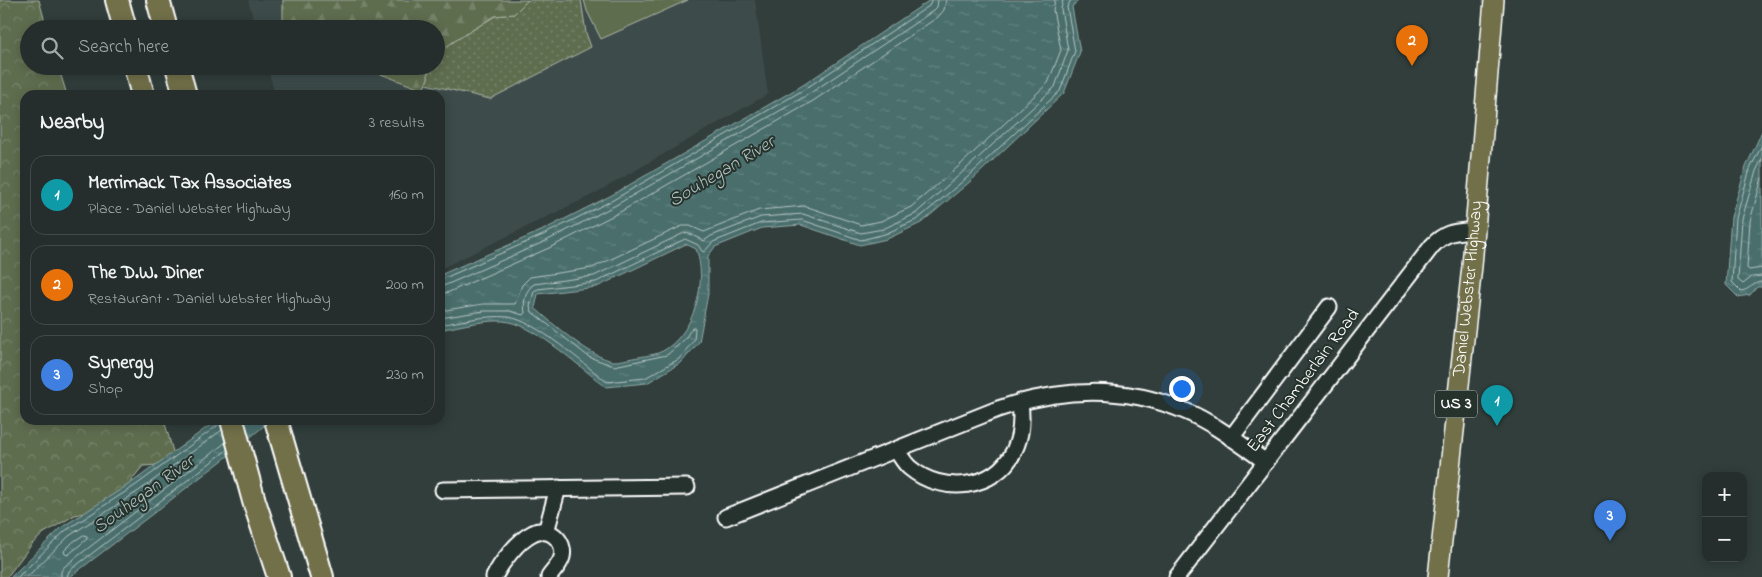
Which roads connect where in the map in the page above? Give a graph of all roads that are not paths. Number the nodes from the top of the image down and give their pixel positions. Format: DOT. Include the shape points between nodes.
graph roads {
  1 [pos="117,0"];
  2 [pos="158,0"];
  3 [pos="1494,0"];
  4 [pos="123,20"];
  5 [pos="164,20"];
  6 [pos="137,75"];
  7 [pos="179,75"];
  8 [pos="142,90"];
  9 [pos="184,90"];
  10 [pos="1475,230"];
  11 [pos="1329,307"];
  12 [pos="1020,402"];
  13 [pos="233,425"];
  14 [pos="277,425"];
  15 [pos="1231,438"];
  16 [pos="896,450"];
  17 [pos="1266,462"];
  18 [pos="687,487"];
  19 [pos="558,488"];
  20 [pos="442,490"];
  21 [pos="726,517"];
  22 [pos="546,532"];
  23 [pos="279,577"];
  24 [pos="322,577"];
  25 [pos="494,577"];
  26 [pos="549,577"];
  27 [pos="1177,577"];
  28 [pos="1438,577"];
  1 -- 4 [label="highway"];
  2 -- 5 [label="highway"];
  3 -- 10 [label="main road, Daniel Webster Highway / US 3"];
  6 -- 8 [label="highway"];
  7 -- 9 [label="highway"];
  10 -- 17 [label="street, East Chamberlain Road" via="1447,233 1440,237"];
  10 -- 28 [label="main road, Daniel Webster Highway / US 3"];
  11 -- 15 [label="street"];
  12 -- 15 [label="street" via="1054,394 1125,394 1186,412"];
  12 -- 16 [label="street"];
  12 -- 16 [label="street" via="1022,425 1014,452 995,474 981,481 967,485 936,483 910,468"];
  13 -- 23 [label="highway"];
  14 -- 24 [label="highway"];
  15 -- 17 [label="street"];
  16 -- 21 [label="street"];
  17 -- 27 [label="street, East Chamberlain Road"];
  18 -- 19 [label="street"];
  19 -- 20 [label="street"];
  19 -- 22 [label="street"];
  22 -- 25 [label="street" via="527,536"];
  22 -- 26 [label="street" via="558,539 562,552 560,562"];
}
